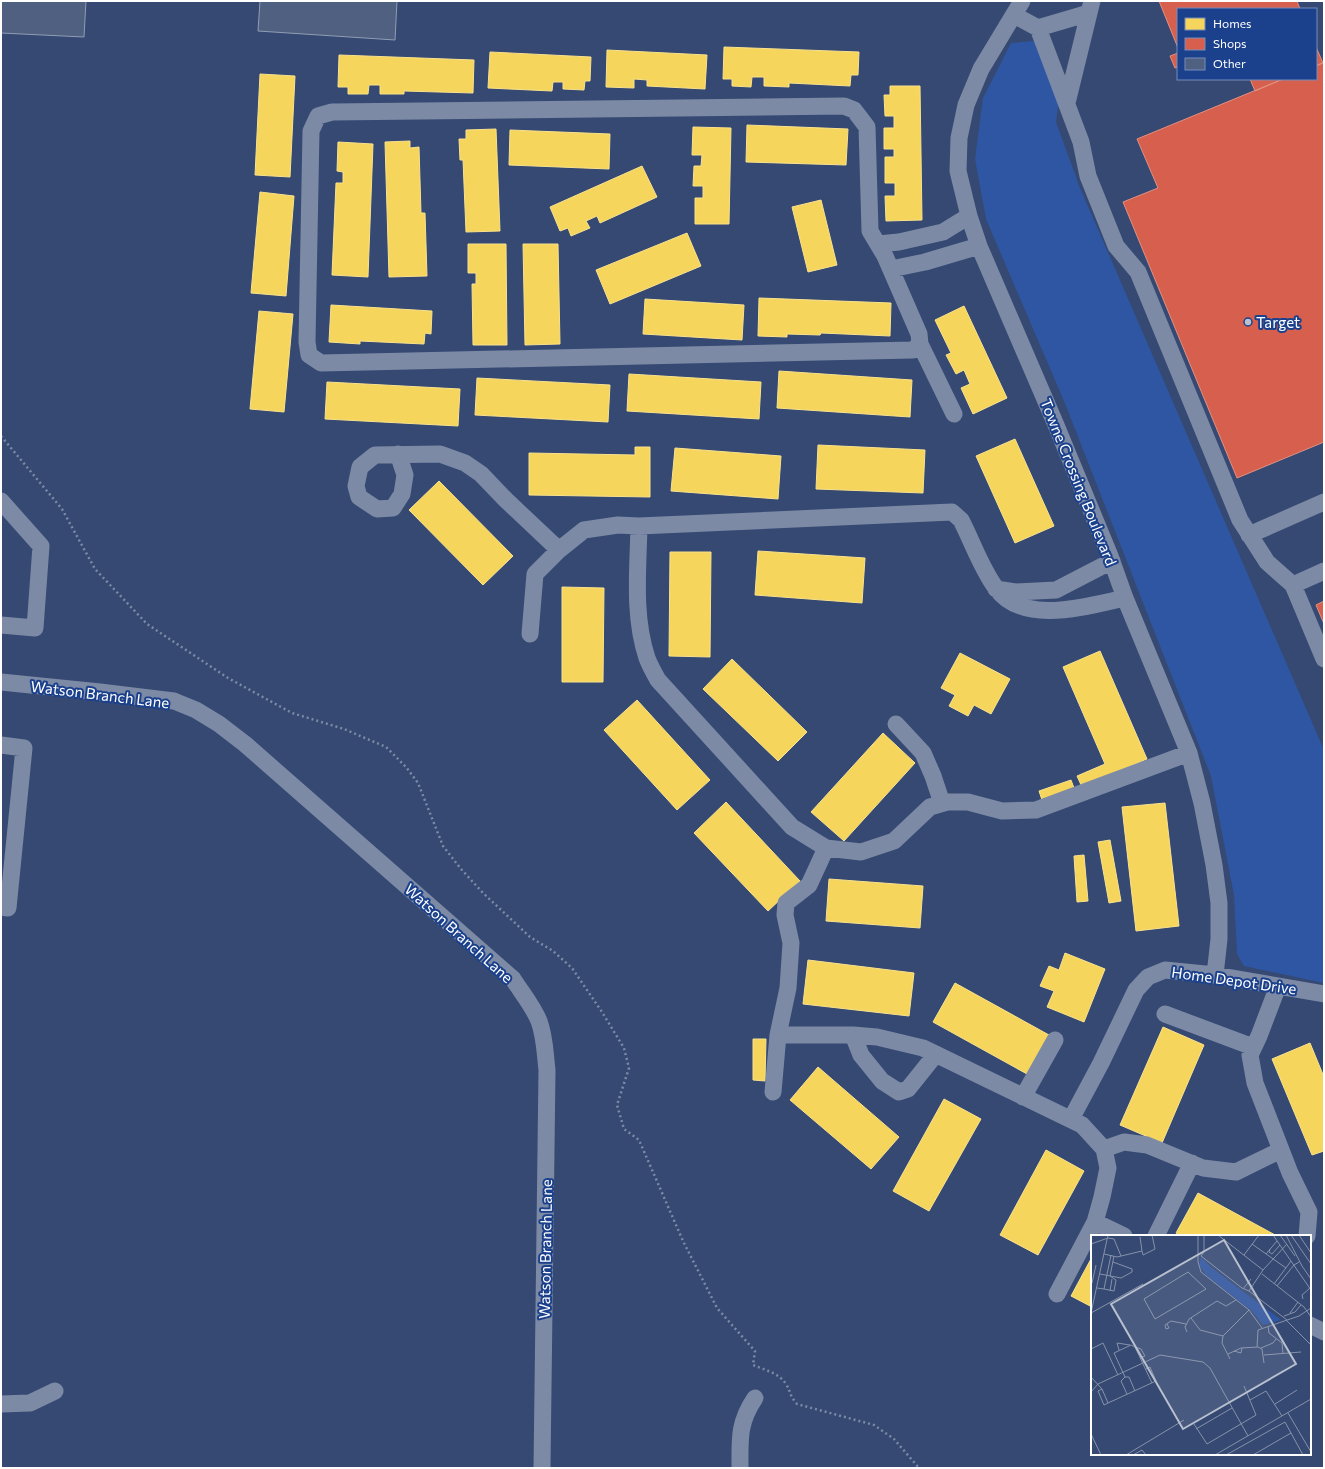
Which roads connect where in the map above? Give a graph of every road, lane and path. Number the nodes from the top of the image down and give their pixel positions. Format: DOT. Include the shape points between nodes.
graph roads {
  1 [pos="1091,7"];
  2 [pos="1018,8"];
  3 [pos="1038,28"];
  4 [pos="1067,103"];
  5 [pos="969,216"];
  6 [pos="878,244"];
  7 [pos="979,246"];
  8 [pos="891,269"];
  9 [pos="920,344"];
  10 [pos="954,414"];
  11 [pos="398,454"];
  12 [pos="1,501"];
  13 [pos="1324,502"];
  14 [pos="639,526"];
  15 [pos="1249,535"];
  16 [pos="559,550"];
  17 [pos="1112,561"];
  18 [pos="1324,571"];
  19 [pos="1292,585"];
  20 [pos="996,589"];
  21 [pos="1056,590"];
  22 [pos="1125,598"];
  23 [pos="1062,609"];
  24 [pos="1,625"];
  25 [pos="530,634"];
  26 [pos="1324,659"];
  27 [pos="1,682"];
  28 [pos="896,724"];
  29 [pos="1,745"];
  30 [pos="1189,753"];
  31 [pos="942,803"];
  32 [pos="826,848"];
  33 [pos="1,907"];
  34 [pos="1215,975"];
  35 [pos="1278,986"];
  36 [pos="1324,994"];
  37 [pos="1165,1014"];
  38 [pos="778,1035"];
  39 [pos="853,1035"];
  40 [pos="1055,1040"];
  41 [pos="1253,1047"];
  42 [pos="936,1054"];
  43 [pos="773,1092"];
  44 [pos="1023,1097"];
  45 [pos="1071,1119"];
  46 [pos="1104,1149"];
  47 [pos="1281,1150"];
  48 [pos="1192,1164"];
  49 [pos="1095,1222"];
  50 [pos="1122,1235"];
  51 [pos="1156,1235"];
  52 [pos="1307,1235"];
  53 [pos="1057,1294"];
  54 [pos="1311,1326"];
  55 [pos="1324,1332"];
  56 [pos="55,1391"];
  57 [pos="755,1398"];
  58 [pos="1,1404"];
  59 [pos="542,1468"];
  60 [pos="740,1468"];
  1 -- 3 [label="street"];
  1 -- 4 [label="street"];
  2 -- 3 [label="street"];
  2 -- 5 [label="street, Towne Crossing Boulevard" via="980,69 966,105 958,171"];
  3 -- 4 [label="street"];
  4 -- 15 [label="street" via="1081,142 1088,176 1116,246 1138,272 1240,520"];
  5 -- 6 [label="street" via="943,232"];
  5 -- 7 [label="street, Towne Crossing Boulevard"];
  6 -- 8 [label="street"];
  6 -- 9 [label="street" via="870,232 867,127 854,110 844,106 332,112 318,116 311,131 307,342 309,355 321,363 913,350"];
  7 -- 8 [label="street"];
  7 -- 17 [label="street, Towne Crossing Boulevard"];
  8 -- 9 [label="street" via="919,334"];
  9 -- 10 [label="street"];
  11 -- 16 [label="street" via="440,454 465,463 481,474"];
  12 -- 24 [label="street" via="41,546 35,628"];
  13 -- 15 [label="street"];
  14 -- 16 [label="street" via="618,525 584,530"];
  14 -- 20 [label="street" via="952,512 961,520"];
  14 -- 32 [label="street" via="638,596 641,632 647,659 658,680 792,827"];
  15 -- 19 [label="street" via="1267,562"];
  16 -- 25 [label="street" via="535,574"];
  17 -- 21 [label="street"];
  17 -- 22 [label="street, Towne Crossing Boulevard"];
  18 -- 19 [label="street"];
  19 -- 26 [label="street"];
  20 -- 21 [label="street" via="1015,592"];
  20 -- 23 [label="street" via="1008,601 1032,610"];
  21 -- 23 [label="street"];
  22 -- 23 [label="street"];
  22 -- 30 [label="street, Towne Crossing Boulevard"];
  27 -- 59 [label="street, Watson Branch Lane" via="174,701 196,710 245,744 513,979 529,1002 539,1022 545,1043 547,1070"];
  28 -- 31 [label="street" via="923,753"];
  29 -- 33 [label="street" via="24,748 8,908"];
  30 -- 31 [label="street" via="1036,810 1002,810 968,802"];
  30 -- 34 [label="street, Towne Crossing Boulevard" via="1202,804 1219,903"];
  31 -- 32 [label="street" via="930,807 894,841 861,852"];
  32 -- 38 [label="street" via="809,885 786,903 785,915 791,943 788,988"];
  34 -- 35 [label="street, Home Depot Drive"];
  34 -- 45 [label="street, Home Depot Drive" via="1165,970 1148,977 1136,990"];
  35 -- 36 [label="street, Home Depot Drive"];
  35 -- 41 [label="street"];
  37 -- 41 [label="street"];
  38 -- 39 [label="street"];
  38 -- 43 [label="street"];
  39 -- 42 [label="street" via="902,1042"];
  39 -- 42 [label="street" via="861,1055 882,1081 899,1092 908,1089"];
  40 -- 44 [label="street"];
  41 -- 47 [label="street" via="1250,1055 1255,1083"];
  42 -- 44 [label="street"];
  44 -- 45 [label="street"];
  45 -- 46 [label="street" via="1082,1125"];
  46 -- 48 [label="street" via="1124,1142 1147,1145"];
  46 -- 49 [label="street" via="1108,1168"];
  47 -- 48 [label="street" via="1236,1172"];
  47 -- 52 [label="street" via="1308,1212"];
  48 -- 51 [label="street"];
  49 -- 50 [label="street"];
  49 -- 53 [label="street"];
  54 -- 55 [label="street"];
  56 -- 58 [label="street" via="30,1403"];
  57 -- 60 [label="street" via="741,1428"];
}
